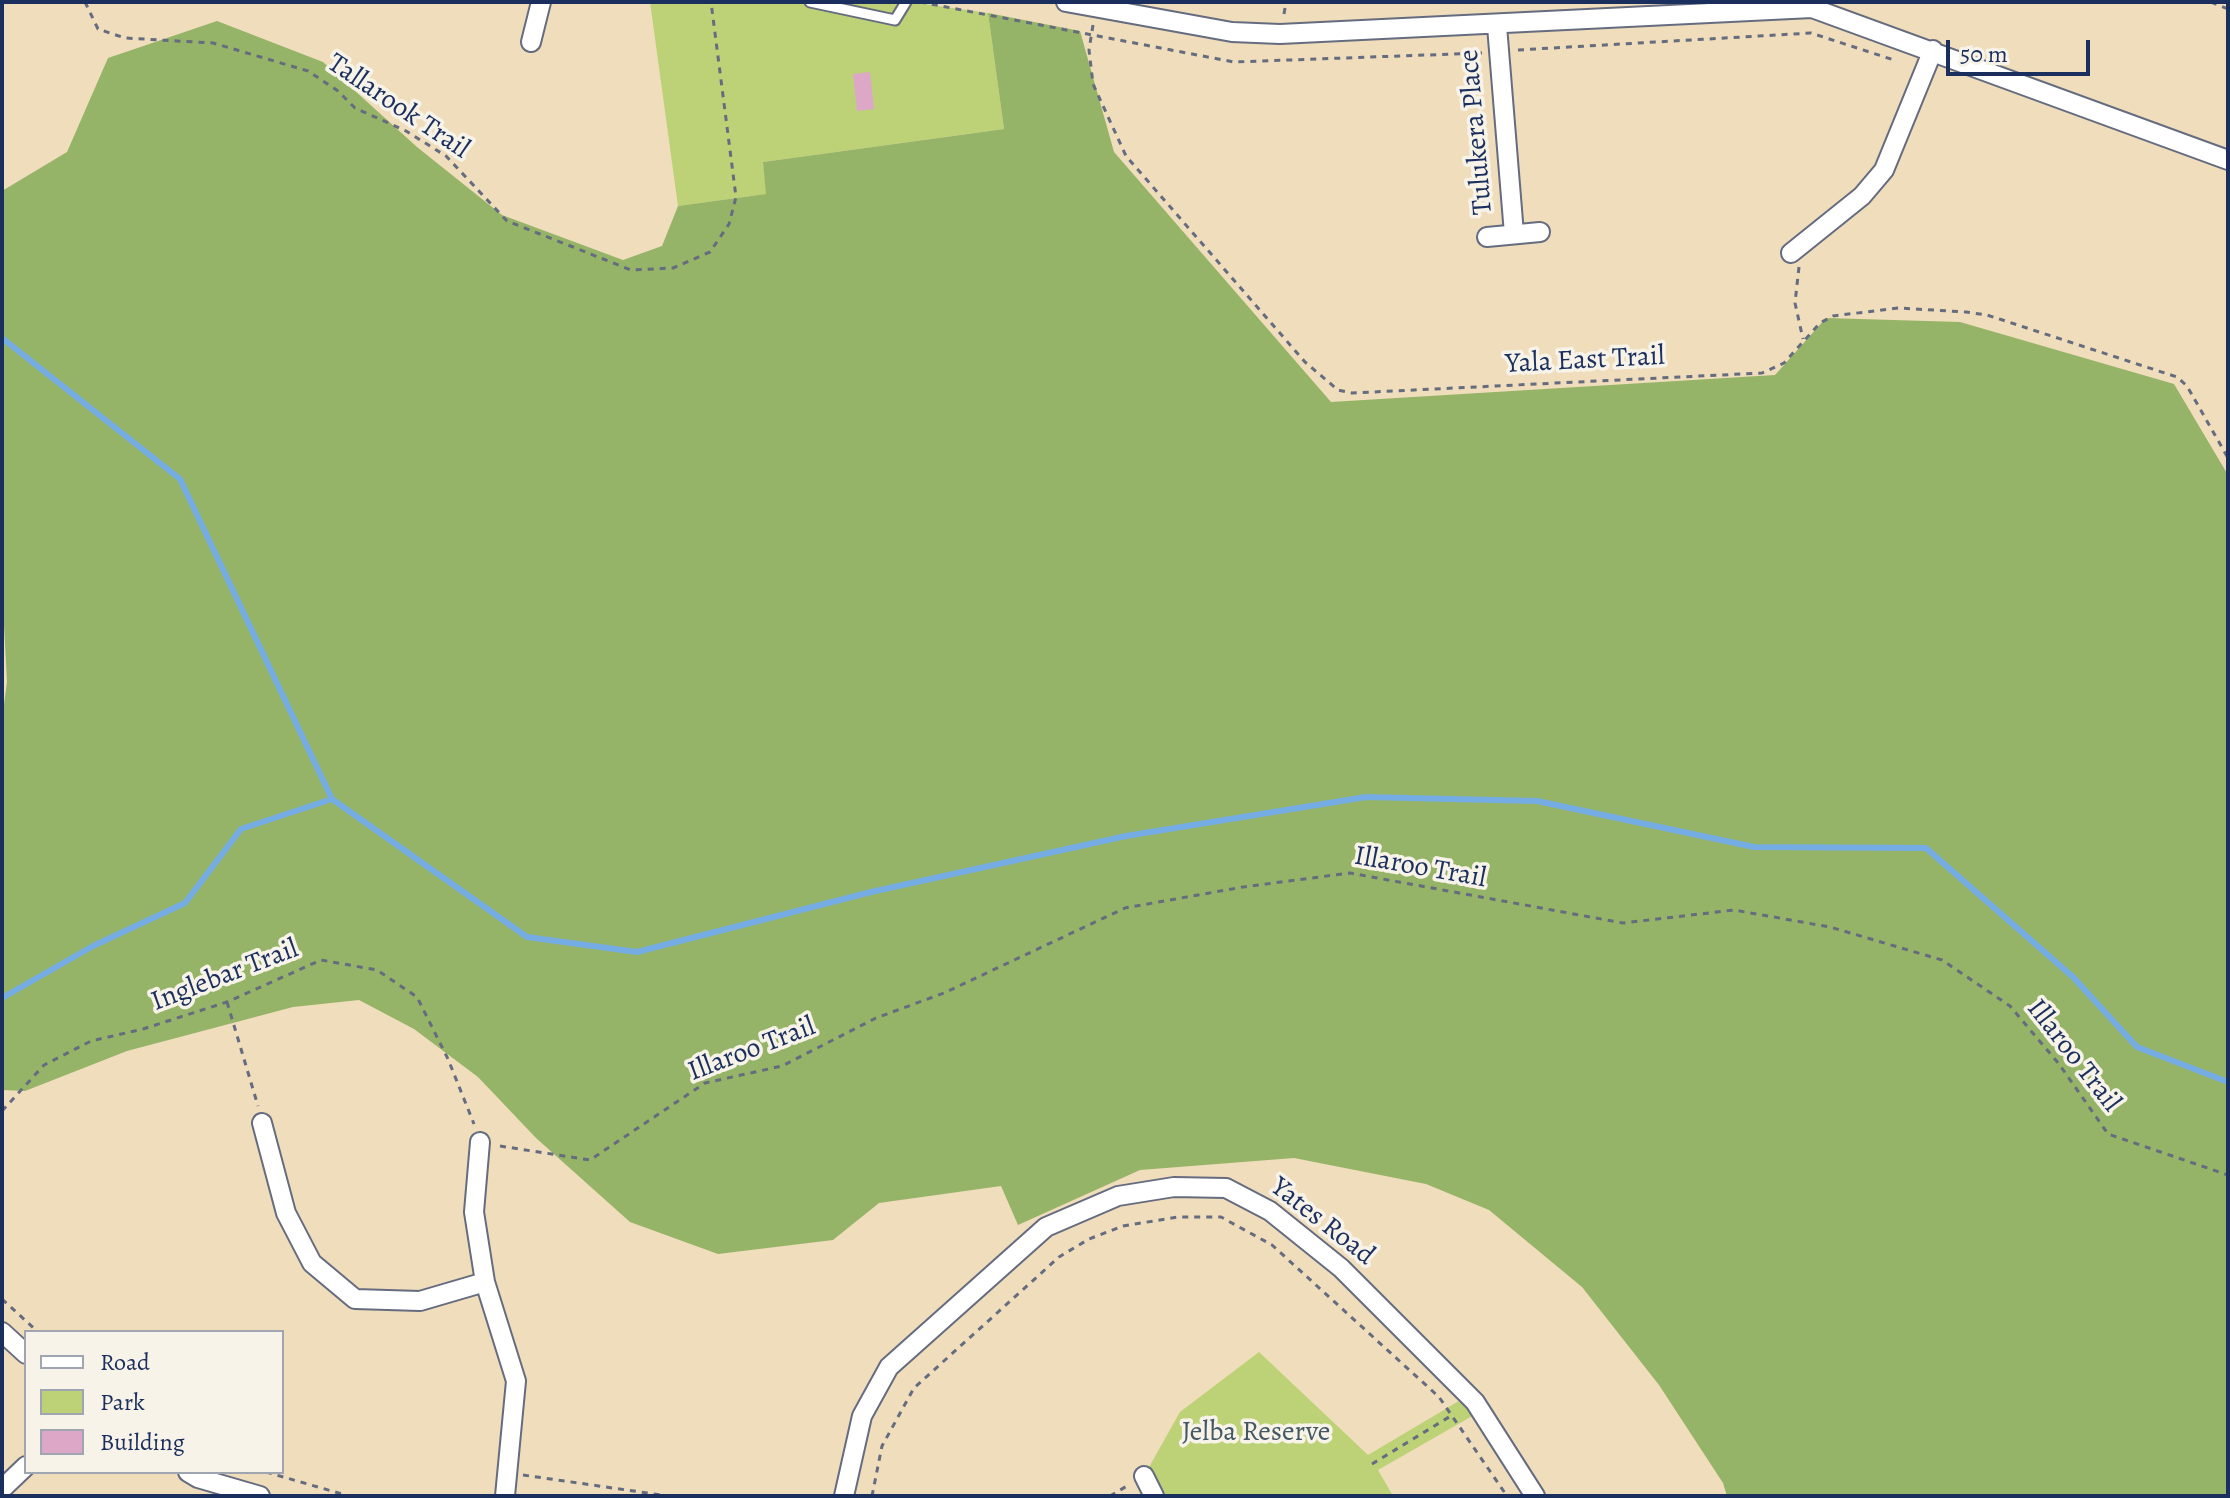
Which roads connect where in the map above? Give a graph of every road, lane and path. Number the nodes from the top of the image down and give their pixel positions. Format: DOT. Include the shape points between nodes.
graph roads {
  1 [pos="85,2"];
  2 [pos="541,2"];
  3 [pos="711,2"];
  4 [pos="810,2"];
  5 [pos="906,2"];
  6 [pos="920,2"];
  7 [pos="1066,2"];
  8 [pos="2211,2"];
  9 [pos="1813,5"];
  10 [pos="1096,8"];
  11 [pos="1629,8"];
  12 [pos="2228,9"];
  13 [pos="1497,26"];
  14 [pos="1092,34"];
  15 [pos="531,42"];
  16 [pos="1933,50"];
  17 [pos="1499,52"];
  18 [pos="1925,70"];
  19 [pos="2228,160"];
  20 [pos="1540,232"];
  21 [pos="1514,234"];
  22 [pos="1487,237"];
  23 [pos="1795,250"];
  24 [pos="1803,341"];
  25 [pos="2228,458"];
  26 [pos="227,1002"];
  27 [pos="2,1111"];
  28 [pos="262,1123"];
  29 [pos="480,1142"];
  30 [pos="2228,1175"];
  31 [pos="485,1282"];
  32 [pos="2,1299"];
  33 [pos="36,1330"];
  34 [pos="2,1332"];
  35 [pos="24,1352"];
  36 [pos="1475,1402"];
  37 [pos="1454,1414"];
  38 [pos="1372,1464"];
  39 [pos="24,1468"];
  40 [pos="508,1473"];
  41 [pos="191,1474"];
  42 [pos="273,1474"];
  43 [pos="1144,1476"];
  44 [pos="4,1487"];
  45 [pos="260,1496"];
  46 [pos="349,1496"];
  47 [pos="505,1496"];
  48 [pos="668,1496"];
  49 [pos="844,1496"];
  50 [pos="872,1496"];
  51 [pos="1154,1496"];
  52 [pos="1507,1496"];
  53 [pos="1535,1496"];
  1 -- 3 [label="path, Tallarook Trail" via="98,29 125,38 213,43 308,71 355,108 446,156 507,221 631,270 673,268 710,252 729,224 736,197"];
  2 -- 15 [label="street"];
  4 -- 5 [label="lane" via="895,20"];
  6 -- 14 [label="path"];
  7 -- 10 [label="street"];
  8 -- 12 [label="path"];
  9 -- 11 [label="street"];
  9 -- 16 [label="street"];
  10 -- 13 [label="street" via="1232,32"];
  10 -- 14 [label="path, Yala East Trail"];
  11 -- 13 [label="street"];
  13 -- 17 [label="street, Tulukera Place"];
  14 -- 17 [label="path" via="1234,62"];
  14 -- 24 [label="path, Yala East Trail" via="1093,84 1126,156 1305,362 1338,390 1762,373 1784,363"];
  16 -- 18 [label="street"];
  16 -- 19 [label="street"];
  17 -- 18 [label="path" via="1811,33"];
  17 -- 21 [label="street, Tulukera Place"];
  18 -- 23 [label="street" via="1884,170 1862,196"];
  20 -- 21 [label="street"];
  21 -- 22 [label="street"];
  23 -- 24 [label="path" via="1795,303"];
  24 -- 25 [label="path, Yala East Trail" via="1820,323 1844,313 1898,308 1987,315 2177,377"];
  26 -- 27 [label="path, Inglebar Trail" via="91,1041 44,1065"];
  26 -- 28 [label="path"];
  26 -- 29 [label="path, Inglebar Trail" via="321,960 377,970 417,997 468,1104"];
  28 -- 31 [label="street" via="286,1213 312,1263 355,1299 420,1301"];
  29 -- 30 [label="path, Illaroo Trail" via="590,1160 705,1083 782,1066 876,1018 944,993 1125,908 1350,873 1623,923 1734,910 1830,927 1942,960 2010,1006 2108,1134"];
  29 -- 31 [label="street" via="474,1212"];
  31 -- 40 [label="street" via="516,1381"];
  32 -- 33 [label="path"];
  34 -- 35 [label="street"];
  36 -- 37 [label="path"];
  36 -- 49 [label="street, Yates Road" via="1341,1268 1270,1211 1226,1188 1174,1187 1118,1196 1046,1227 889,1367 862,1416"];
  36 -- 53 [label="street, Yates Road"];
  37 -- 38 [label="path"];
  37 -- 50 [label="path" via="1272,1245 1221,1217 1178,1217 1123,1226 1059,1257 914,1388 882,1446"];
  37 -- 52 [label="path"];
  39 -- 44 [label="street"];
  40 -- 47 [label="street"];
  40 -- 48 [label="path"];
  41 -- 45 [label="street"];
  42 -- 46 [label="path"];
  43 -- 51 [label="street"];
}
